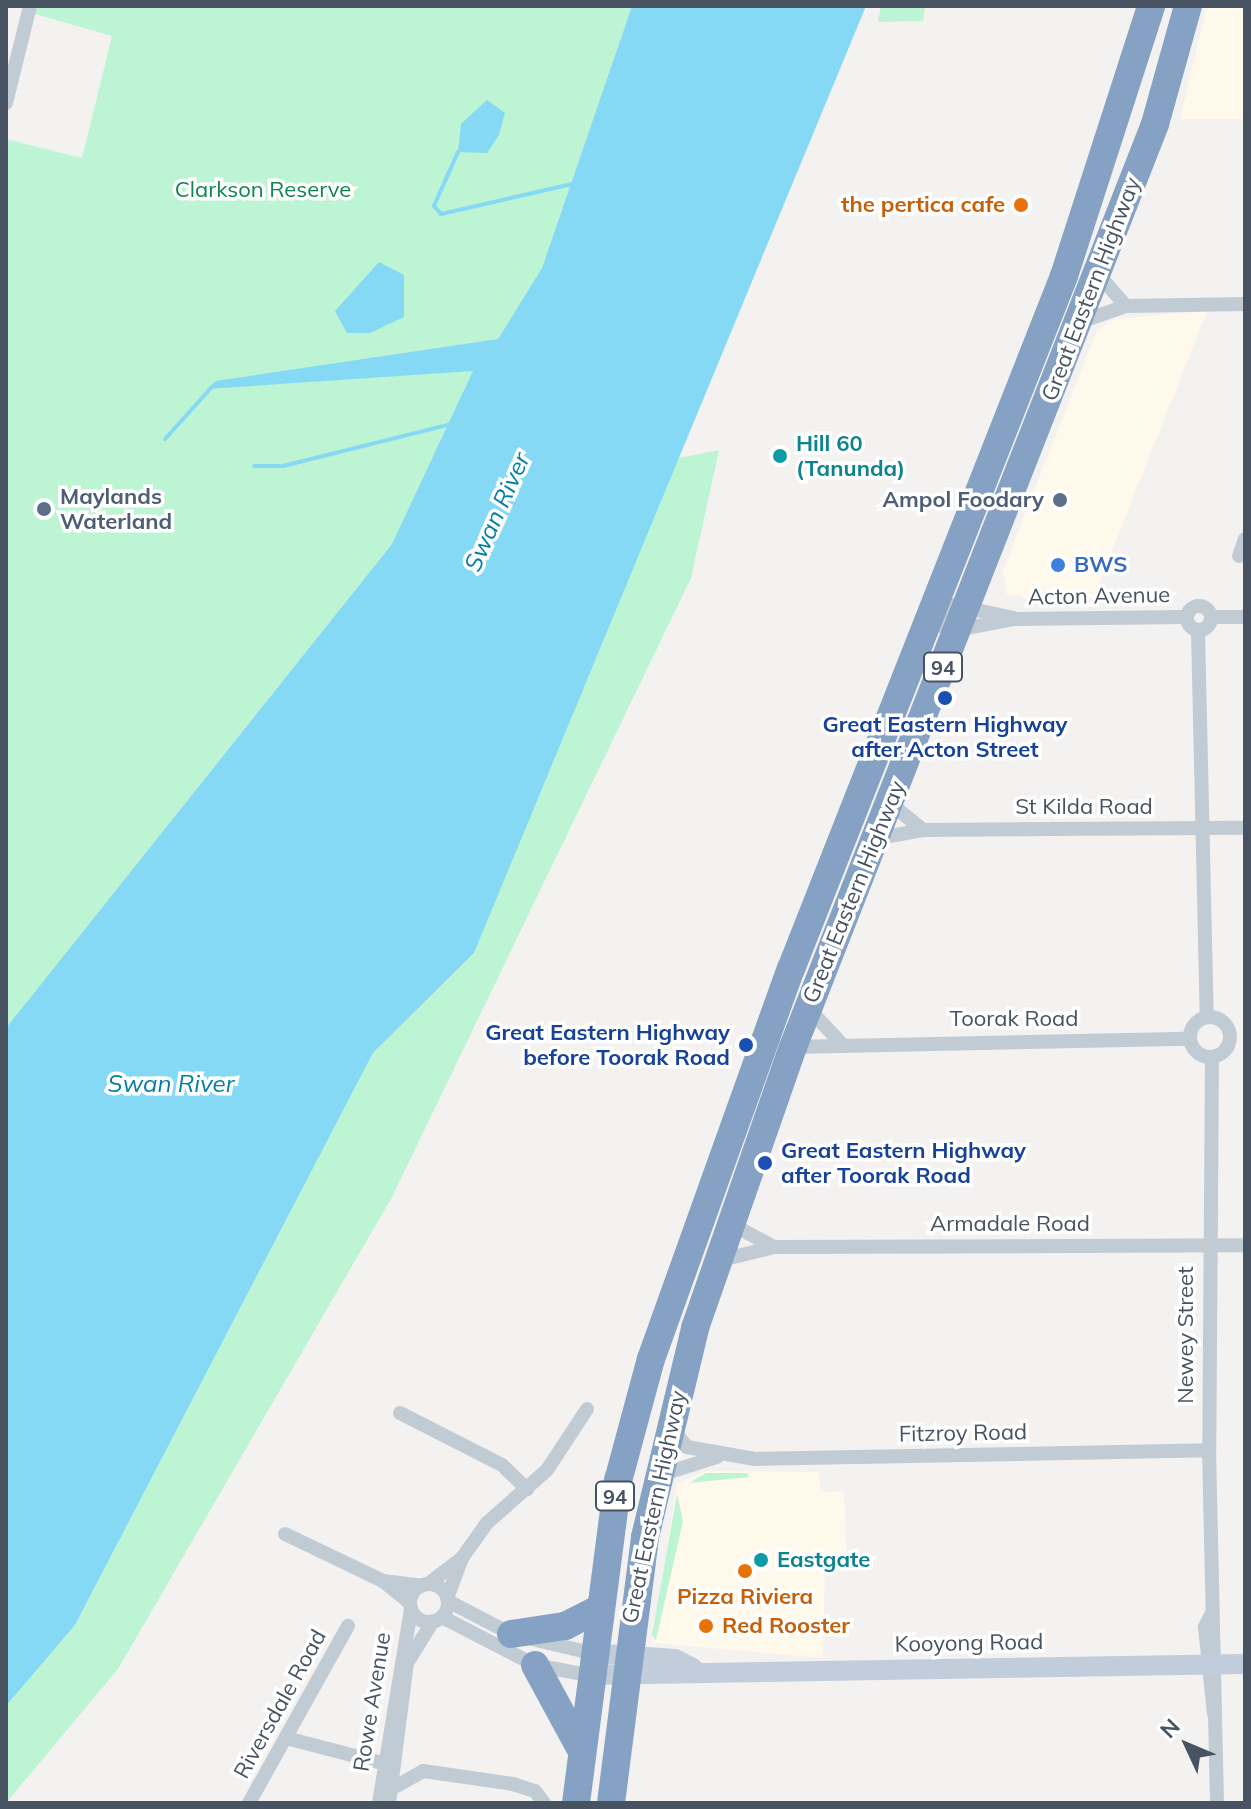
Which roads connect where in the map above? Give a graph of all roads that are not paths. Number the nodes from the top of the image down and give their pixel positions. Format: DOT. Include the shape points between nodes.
graph roads {
  1 [pos="30,6"];
  2 [pos="1151,6"];
  3 [pos="1188,6"];
  4 [pos="6,103"];
  5 [pos="1097,273"];
  6 [pos="1245,304"];
  7 [pos="1126,306"];
  8 [pos="1078,323"];
  9 [pos="1245,539"];
  10 [pos="1239,556"];
  11 [pos="962,617"];
  12 [pos="1186,617"];
  13 [pos="1212,617"];
  14 [pos="1245,617"];
  15 [pos="1013,619"];
  16 [pos="1198,631"];
  17 [pos="910,666"];
  18 [pos="890,803"];
  19 [pos="1208,828"];
  20 [pos="1245,828"];
  21 [pos="923,830"];
  22 [pos="874,840"];
  23 [pos="808,1008"];
  24 [pos="1207,1017"];
  25 [pos="1237,1036"];
  26 [pos="1189,1039"];
  27 [pos="840,1042"];
  28 [pos="793,1047"];
  29 [pos="1212,1057"];
  30 [pos="731,1224"];
  31 [pos="1208,1245"];
  32 [pos="1245,1245"];
  33 [pos="774,1247"];
  34 [pos="717,1261"];
  35 [pos="587,1409"];
  36 [pos="400,1413"];
  37 [pos="668,1424"];
  38 [pos="1209,1450"];
  39 [pos="718,1456"];
  40 [pos="656,1476"];
  41 [pos="527,1489"];
  42 [pos="285,1534"];
  43 [pos="462,1558"];
  44 [pos="383,1581"];
  45 [pos="425,1585"];
  46 [pos="447,1599"];
  47 [pos="411,1606"];
  48 [pos="596,1610"];
  49 [pos="437,1619"];
  50 [pos="348,1626"];
  51 [pos="511,1634"];
  52 [pos="589,1664"];
  53 [pos="1213,1664"];
  54 [pos="1245,1664"];
  55 [pos="535,1665"];
  56 [pos="624,1667"];
  57 [pos="290,1739"];
  58 [pos="580,1747"];
  59 [pos="389,1764"];
  60 [pos="390,1796"];
  61 [pos="249,1803"];
  62 [pos="379,1803"];
  63 [pos="544,1803"];
  64 [pos="576,1803"];
  65 [pos="611,1803"];
  66 [pos="1217,1803"];
  1 -- 4 [label="street"];
  2 -- 17 [label="highway, Great Eastern Highway / 94" via="1064,276"];
  3 -- 5 [label="highway, Great Eastern Highway / 94" via="1155,124"];
  5 -- 7 [label="street"];
  5 -- 8 [label="highway, Great Eastern Highway / 94"];
  6 -- 7 [label="street"];
  7 -- 8 [label="street"];
  8 -- 11 [label="highway, Great Eastern Highway / 94"];
  9 -- 10 [label="street"];
  11 -- 15 [label="street, Acton Avenue"];
  11 -- 15 [label="street, Acton Avenue"];
  11 -- 17 [label="street, Acton Avenue" via="948,610 928,651"];
  11 -- 18 [label="highway, Great Eastern Highway / 94"];
  12 -- 13 [label="street, Acton Avenue" via="1197,606"];
  12 -- 15 [label="street, Acton Avenue"];
  12 -- 16 [label="street"];
  13 -- 14 [label="street"];
  13 -- 16 [label="street"];
  16 -- 19 [label="street"];
  17 -- 48 [label="highway, Great Eastern Highway / 94" via="791,969 651,1359 618,1481"];
  18 -- 21 [label="street"];
  18 -- 22 [label="highway, Great Eastern Highway / 94"];
  19 -- 20 [label="street, St Kilda Road"];
  19 -- 21 [label="street, St Kilda Road"];
  19 -- 24 [label="street"];
  21 -- 22 [label="street, St Kilda Road"];
  22 -- 23 [label="highway, Great Eastern Highway / 94"];
  23 -- 27 [label="street"];
  23 -- 28 [label="highway, Great Eastern Highway / 94"];
  24 -- 25 [label="street"];
  24 -- 26 [label="street"];
  25 -- 29 [label="street"];
  26 -- 27 [label="street, Toorak Road"];
  26 -- 29 [label="street"];
  27 -- 28 [label="street, Toorak Road"];
  28 -- 30 [label="highway, Great Eastern Highway / 94"];
  29 -- 31 [label="street, Newey Street"];
  30 -- 33 [label="street, Armadale Road"];
  30 -- 34 [label="highway, Great Eastern Highway / 94"];
  31 -- 32 [label="street, Armadale Road"];
  31 -- 33 [label="street, Armadale Road"];
  31 -- 38 [label="street, Newey Street"];
  33 -- 34 [label="street, Armadale Road"];
  34 -- 37 [label="highway, Great Eastern Highway / 94"];
  35 -- 41 [label="street"];
  36 -- 41 [label="street" via="502,1465"];
  37 -- 39 [label="street, Fitzroy Road" via="687,1447"];
  37 -- 40 [label="highway, Great Eastern Highway / 94"];
  38 -- 39 [label="street, Fitzroy Road"];
  38 -- 53 [label="street, Newey Street"];
  39 -- 40 [label="street, Fitzroy Road"];
  40 -- 56 [label="highway, Great Eastern Highway / 94"];
  41 -- 43 [label="street"];
  42 -- 44 [label="street"];
  43 -- 45 [label="street"];
  43 -- 46 [label="street, Rowe Avenue"];
  44 -- 45 [label="street"];
  44 -- 47 [label="street"];
  45 -- 46 [label="street"];
  45 -- 47 [label="street"];
  46 -- 49 [label="street, Rowe Avenue"];
  46 -- 51 [label="street"];
  47 -- 49 [label="street"];
  47 -- 59 [label="street, Rowe Avenue"];
  48 -- 51 [label="highway" via="565,1626"];
  48 -- 52 [label="highway, Great Eastern Highway / 94"];
  49 -- 55 [label="street"];
  49 -- 59 [label="street, Rowe Avenue" via="407,1663"];
  50 -- 57 [label="street, Riversdale Road"];
  51 -- 52 [label="street"];
  52 -- 55 [label="street"];
  52 -- 56 [label="street, Kooyong Road"];
  52 -- 58 [label="highway, Great Eastern Highway / 94"];
  53 -- 54 [label="street, Kooyong Road"];
  53 -- 56 [label="street, Kooyong Road" via="693,1668 675,1659"];
  53 -- 66 [label="street, Newey Street"];
  55 -- 58 [label="highway"];
  56 -- 65 [label="highway, Great Eastern Highway / 94"];
  57 -- 59 [label="street"];
  57 -- 61 [label="street, Riversdale Road"];
  58 -- 64 [label="highway, Great Eastern Highway / 94"];
  59 -- 60 [label="street, Rowe Avenue"];
  59 -- 62 [label="street, Rowe Avenue"];
  60 -- 63 [label="street" via="423,1771 513,1784 535,1791"];
}
